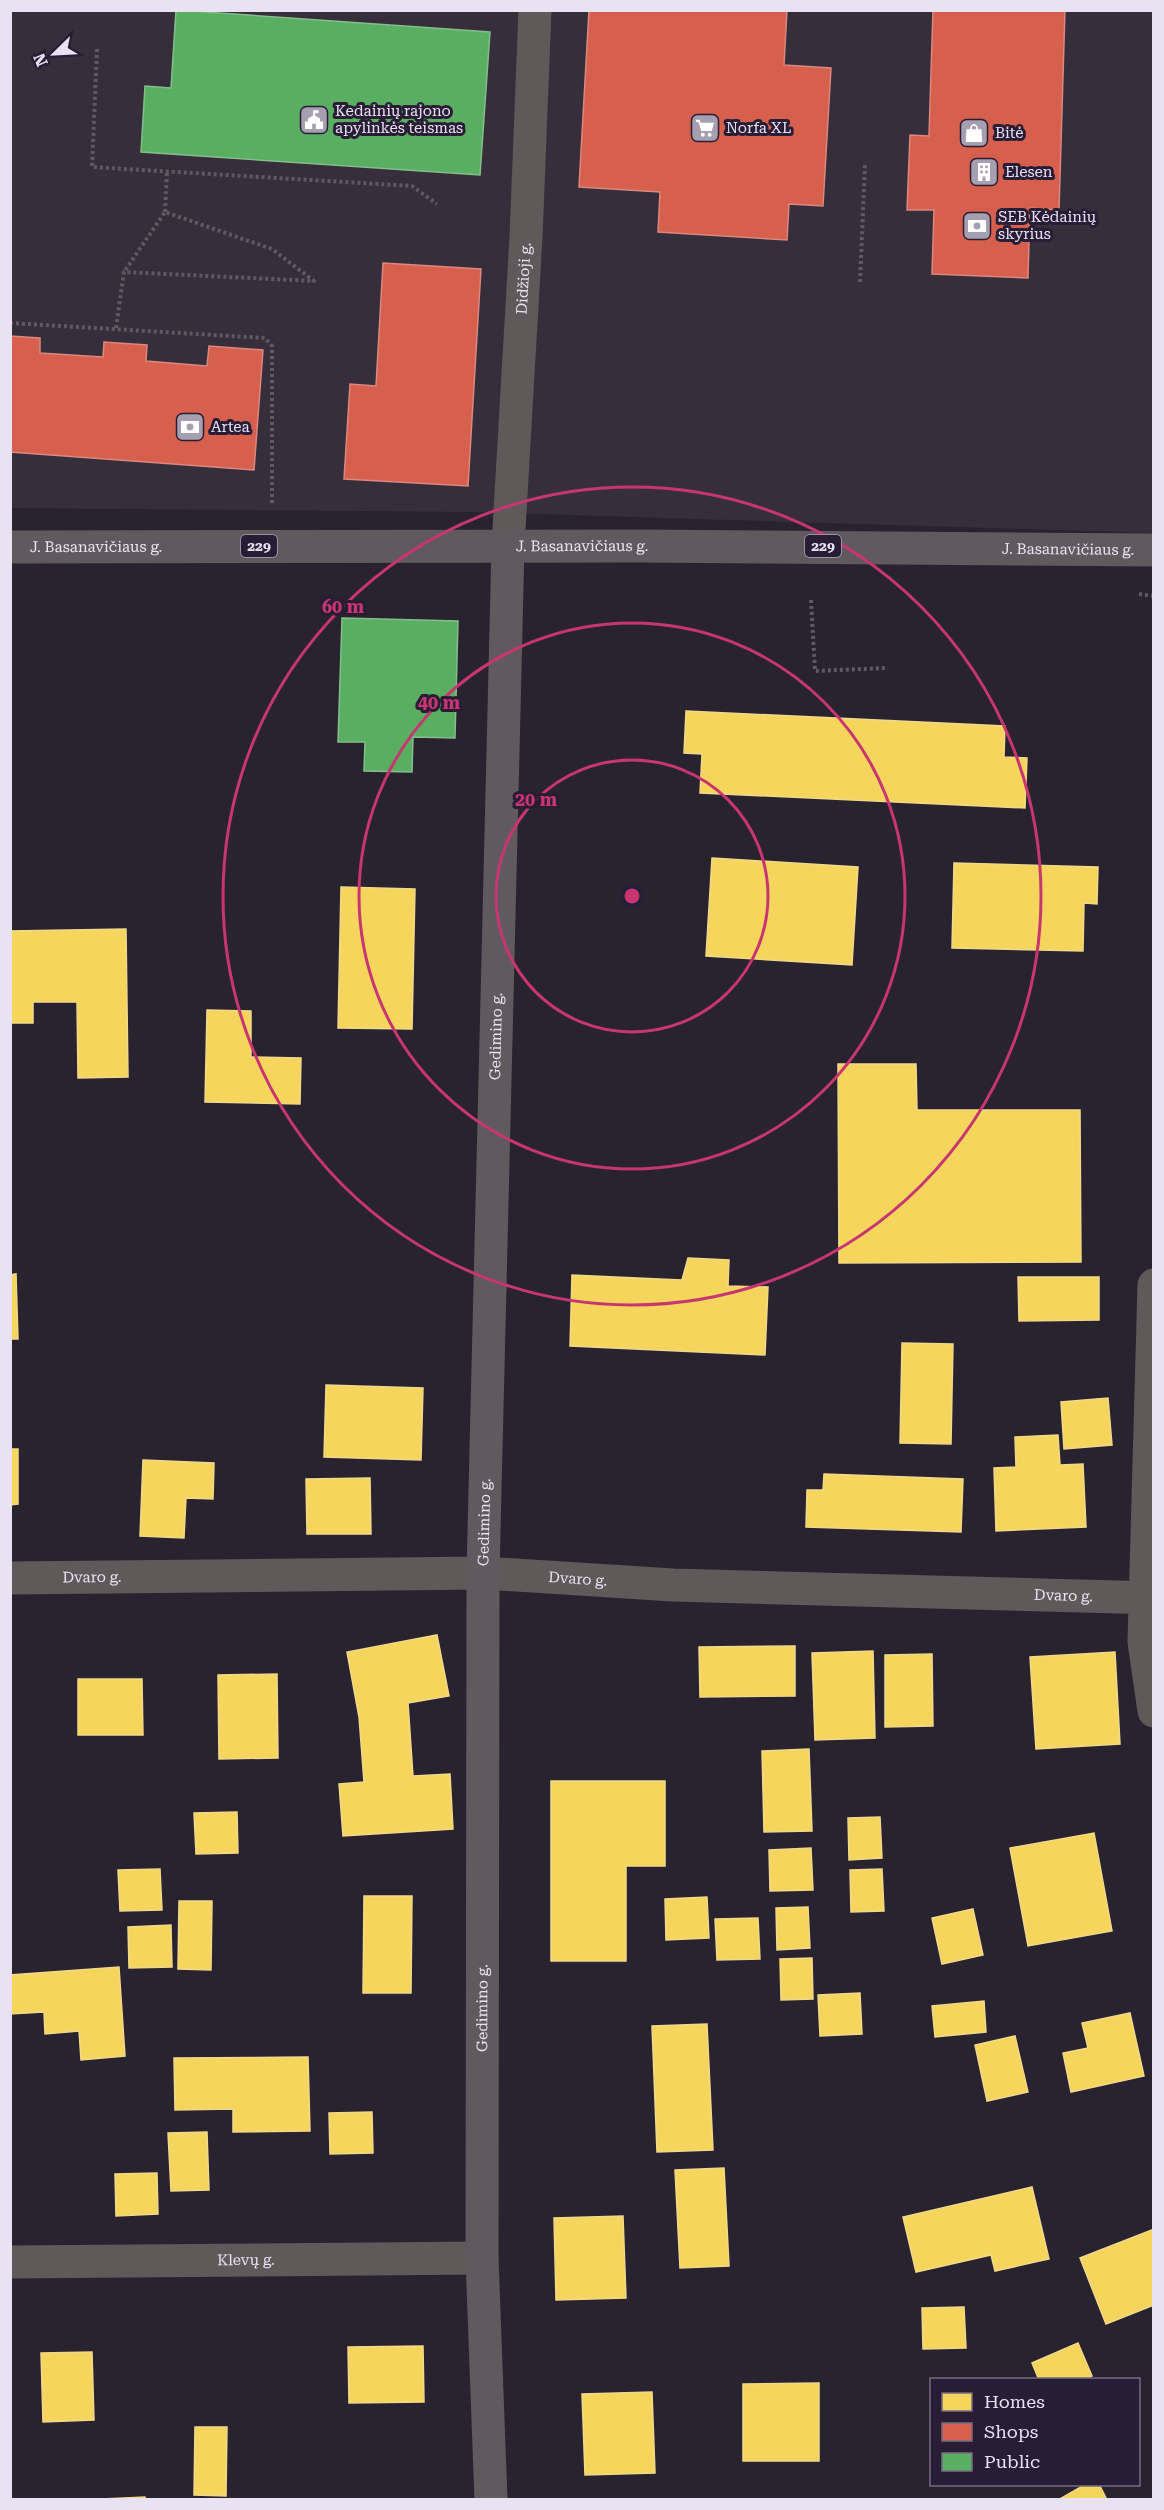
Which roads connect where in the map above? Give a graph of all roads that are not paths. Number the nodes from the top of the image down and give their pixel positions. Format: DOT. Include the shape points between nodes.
graph roads {
  1 [pos="535,10"];
  2 [pos="508,546"];
  3 [pos="10,548"];
  4 [pos="1154,550"];
  5 [pos="1154,1285"];
  6 [pos="483,1573"];
  7 [pos="10,1578"];
  8 [pos="1149,1598"];
  9 [pos="1154,1711"];
  10 [pos="482,2258"];
  11 [pos="10,2262"];
  12 [pos="491,2499"];
  1 -- 2 [label="street, Didžioji g."];
  2 -- 3 [label="main road, J. Basanavičiaus g. / 229"];
  2 -- 4 [label="main road, J. Basanavičiaus g. / 229"];
  2 -- 6 [label="main road, Gedimino g."];
  5 -- 8 [label="street"];
  6 -- 7 [label="street, Dvaro g."];
  6 -- 8 [label="street, Dvaro g." via="673,1585"];
  6 -- 10 [label="main road, Gedimino g."];
  8 -- 9 [label="street" via="1144,1642"];
  10 -- 11 [label="street, Klevų g."];
  10 -- 12 [label="main road, Gedimino g."];
}
